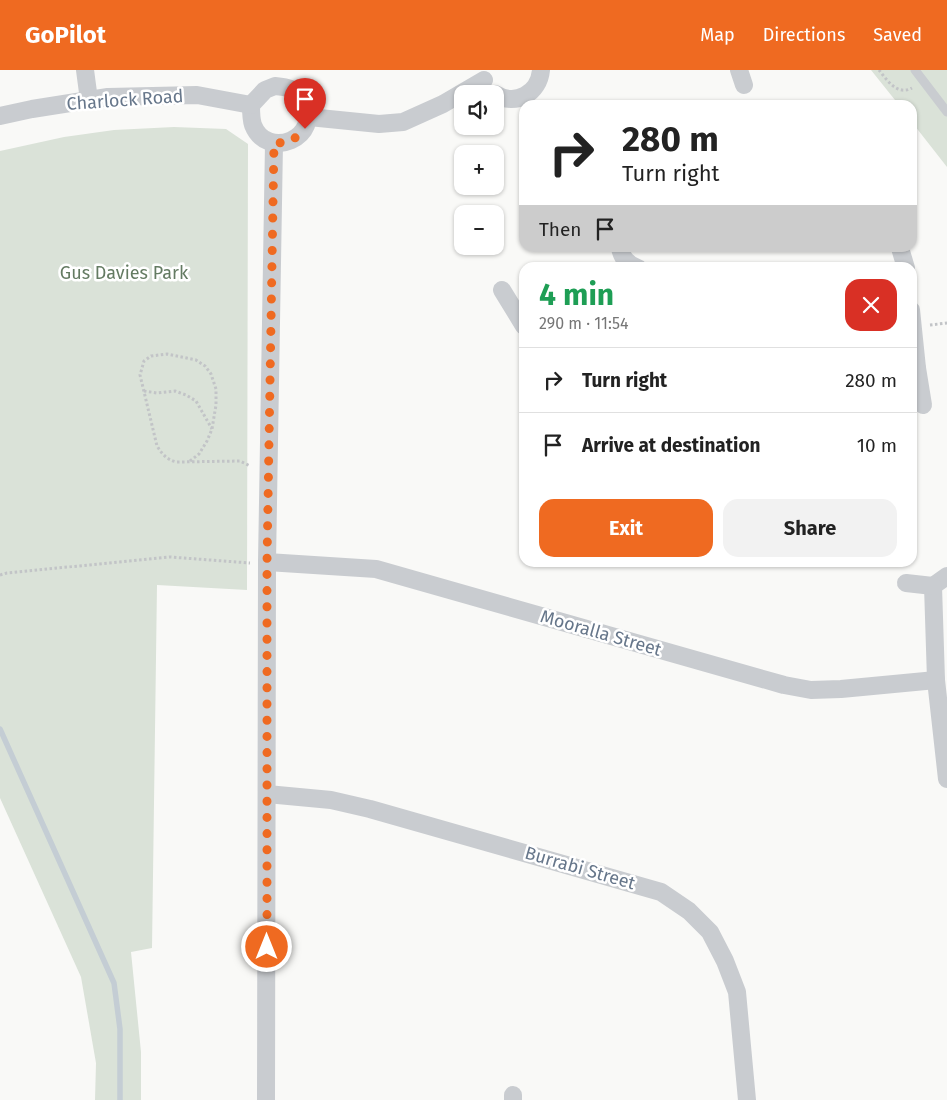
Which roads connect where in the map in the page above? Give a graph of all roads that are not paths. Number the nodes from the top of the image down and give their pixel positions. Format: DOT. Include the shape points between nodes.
graph roads {
  1 [pos="86,70"];
  2 [pos="541,70"];
  3 [pos="915,70"];
  4 [pos="483,75"];
  5 [pos="504,99"];
  6 [pos="89,100"];
  7 [pos="526,100"];
  8 [pos="519,101"];
  9 [pos="251,106"];
  10 [pos="947,112"];
  11 [pos="0,116"];
  12 [pos="308,117"];
  13 [pos="274,143"];
  14 [pos="502,290"];
  15 [pos="519,318"];
  16 [pos="917,380"];
  17 [pos="923,405"];
  18 [pos="267,562"];
  19 [pos="940,581"];
  20 [pos="906,583"];
  21 [pos="936,680"];
  22 [pos="947,779"];
  23 [pos="267,794"];
  24 [pos="266,1100"];
  25 [pos="748,1100"];
  1 -- 6 [label="street"];
  2 -- 7 [label="street" via="539,82"];
  3 -- 10 [label="lane"];
  4 -- 12 [label="street" via="443,104 403,122 379,124"];
  5 -- 8 [label="street"];
  6 -- 9 [label="street, Charlock Road" via="197,94"];
  6 -- 11 [label="street, Charlock Road"];
  9 -- 12 [label="street" via="265,90 285,87 295,90 303,98"];
  9 -- 13 [label="street" via="253,124 258,133"];
  12 -- 13 [label="street" via="305,129 297,138 286,143"];
  13 -- 18 [label="street"];
  14 -- 15 [label="street"];
  16 -- 17 [label="street"];
  18 -- 21 [label="street, Mooralla Street" via="376,569 802,688 841,690"];
  18 -- 23 [label="street"];
  19 -- 20 [label="street"];
  19 -- 21 [label="street"];
  21 -- 22 [label="street"];
  23 -- 24 [label="street"];
  23 -- 25 [label="street, Burrabi Street" via="331,800 370,809 661,892 690,911 710,932 725,961 736,992"];
}
